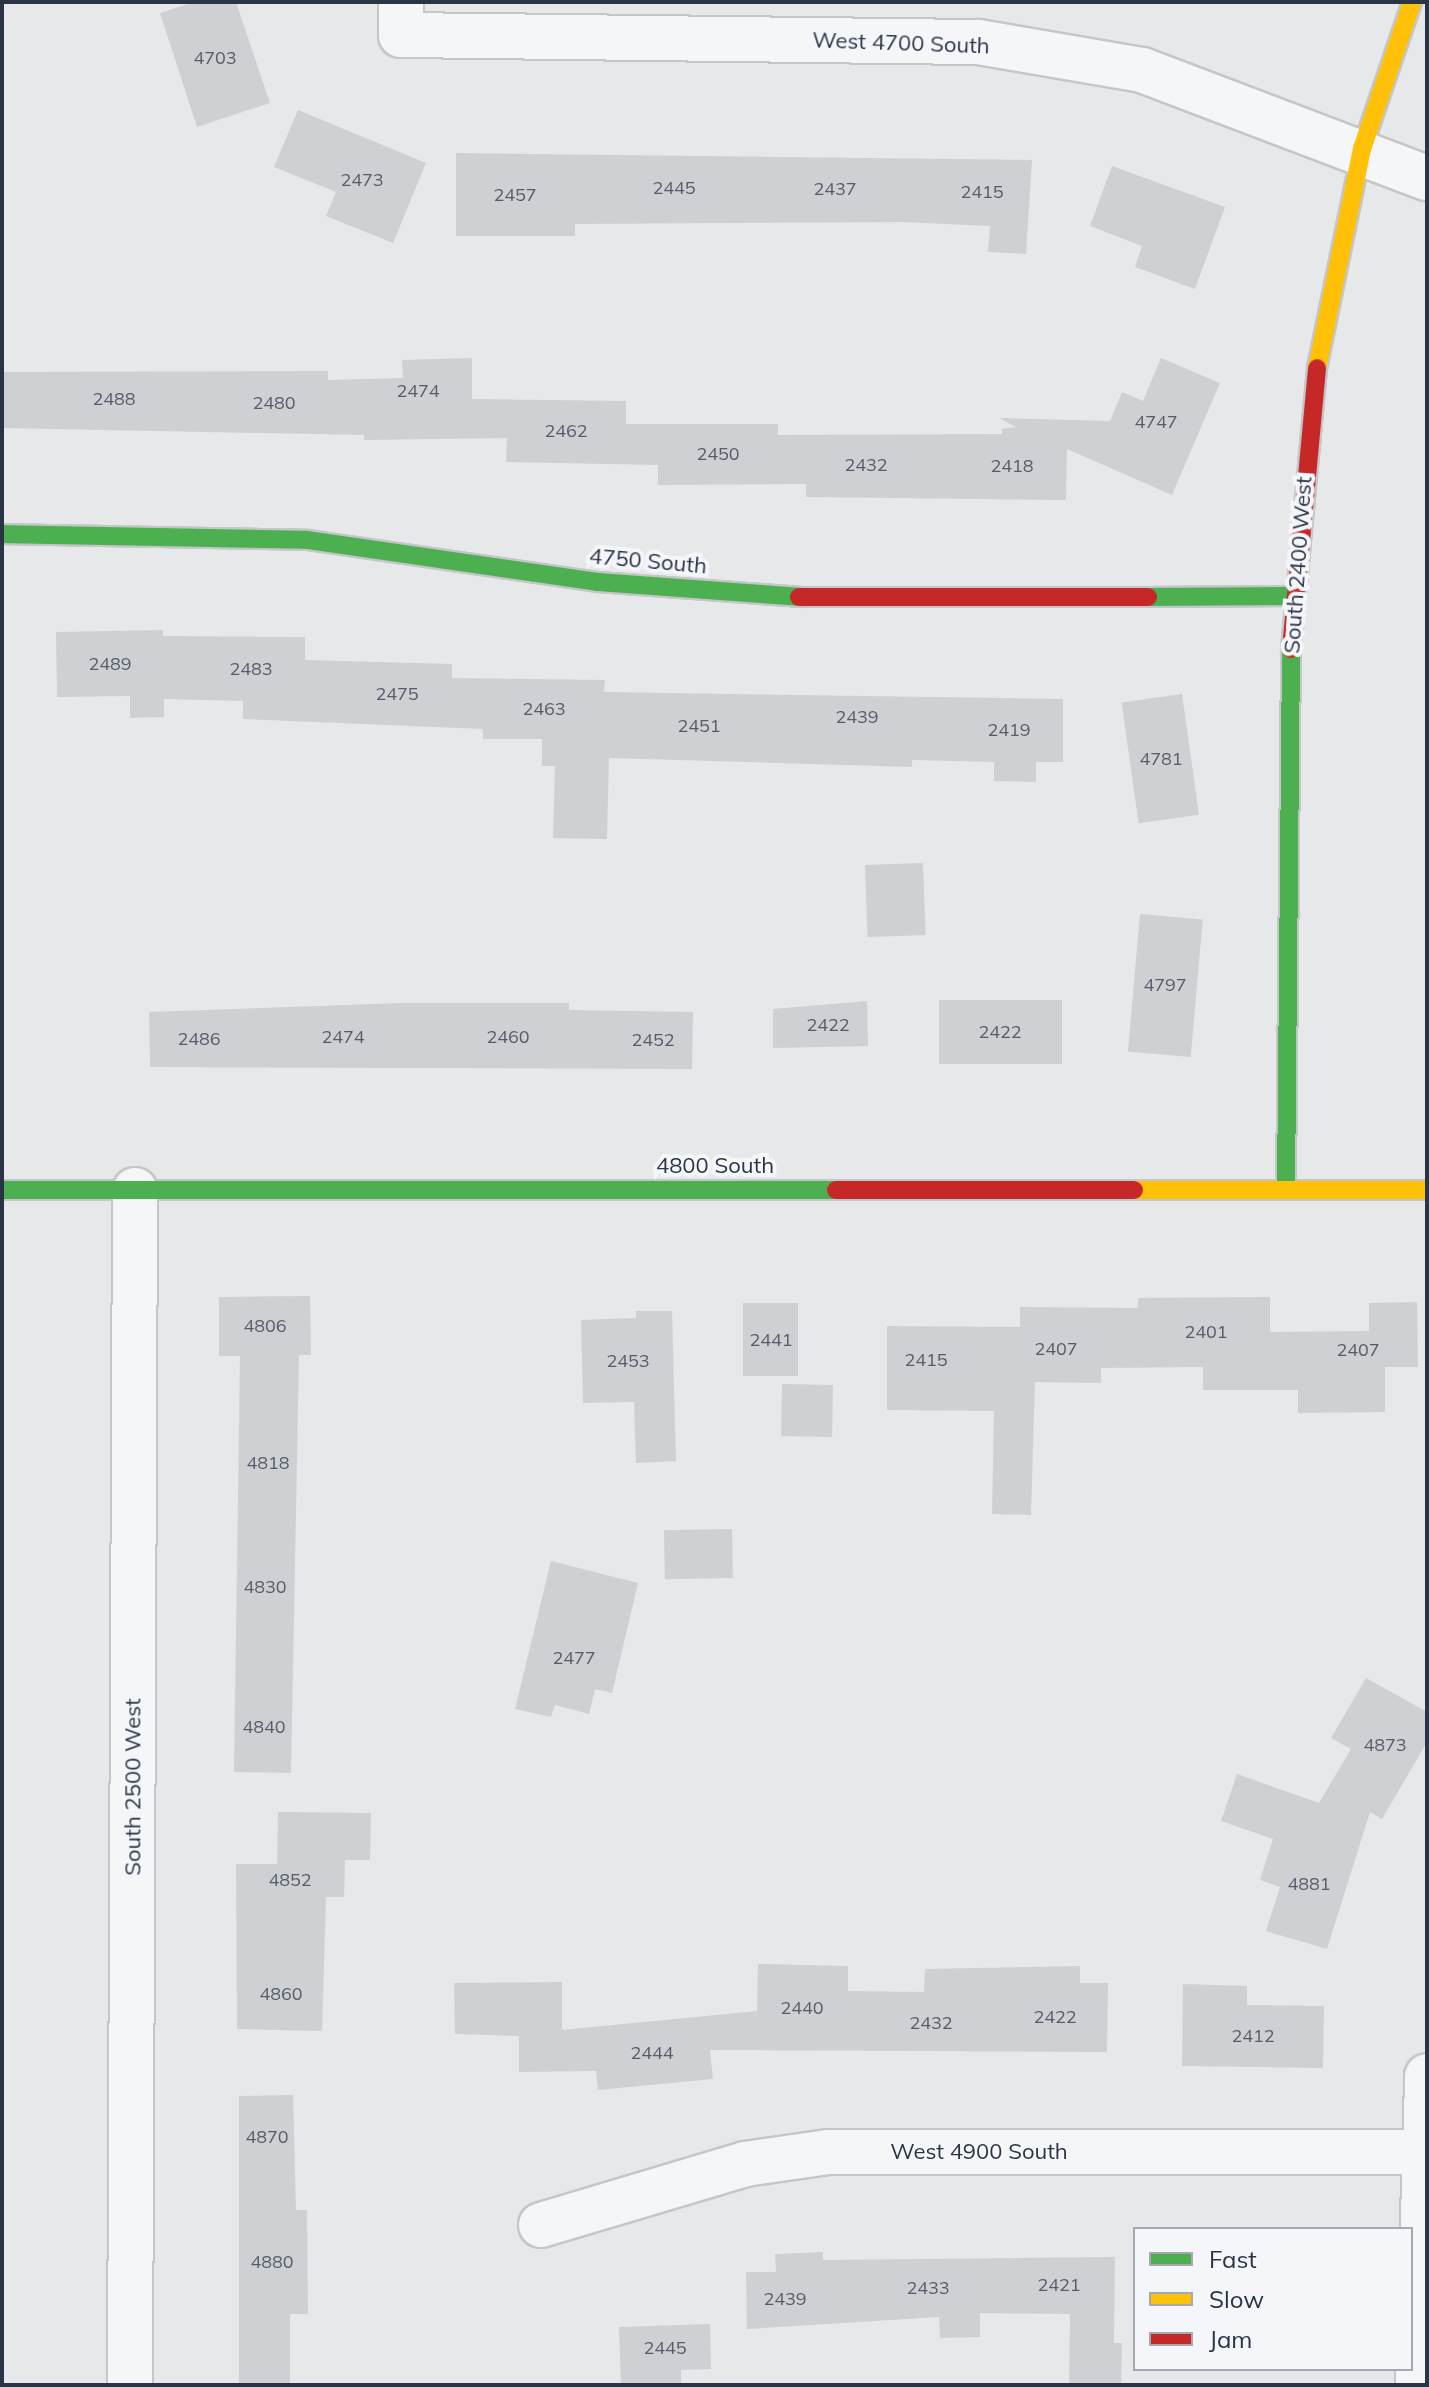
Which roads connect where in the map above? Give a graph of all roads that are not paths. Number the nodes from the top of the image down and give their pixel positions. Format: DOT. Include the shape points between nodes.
graph roads {
  1 [pos="1412,2"];
  2 [pos="401,19"];
  3 [pos="1362,149"];
  4 [pos="1427,178"];
  5 [pos="2,534"];
  6 [pos="1292,596"];
  7 [pos="2,1190"];
  8 [pos="135,1190"];
  9 [pos="1286,1190"];
  10 [pos="1427,1190"];
  11 [pos="1427,2076"];
  12 [pos="1424,2152"];
  13 [pos="541,2225"];
  14 [pos="130,2385"];
  15 [pos="1418,2385"];
  1 -- 3 [label="street, South 2400 West"];
  2 -- 3 [label="street, West 4700 South" via="978,42 1142,70"];
  3 -- 4 [label="street, West 4700 South"];
  3 -- 6 [label="street, South 2400 West" via="1315,379"];
  5 -- 6 [label="street, 4750 South" via="307,540 597,582 811,598"];
  6 -- 9 [label="street, South 2400 West"];
  7 -- 8 [label="street, 4800 South"];
  8 -- 9 [label="street, 4800 South"];
  8 -- 14 [label="street, South 2500 West"];
  9 -- 10 [label="street, 4800 South"];
  11 -- 12 [label="street"];
  12 -- 13 [label="street, West 4900 South" via="828,2152 745,2164"];
  12 -- 15 [label="street"];
}
